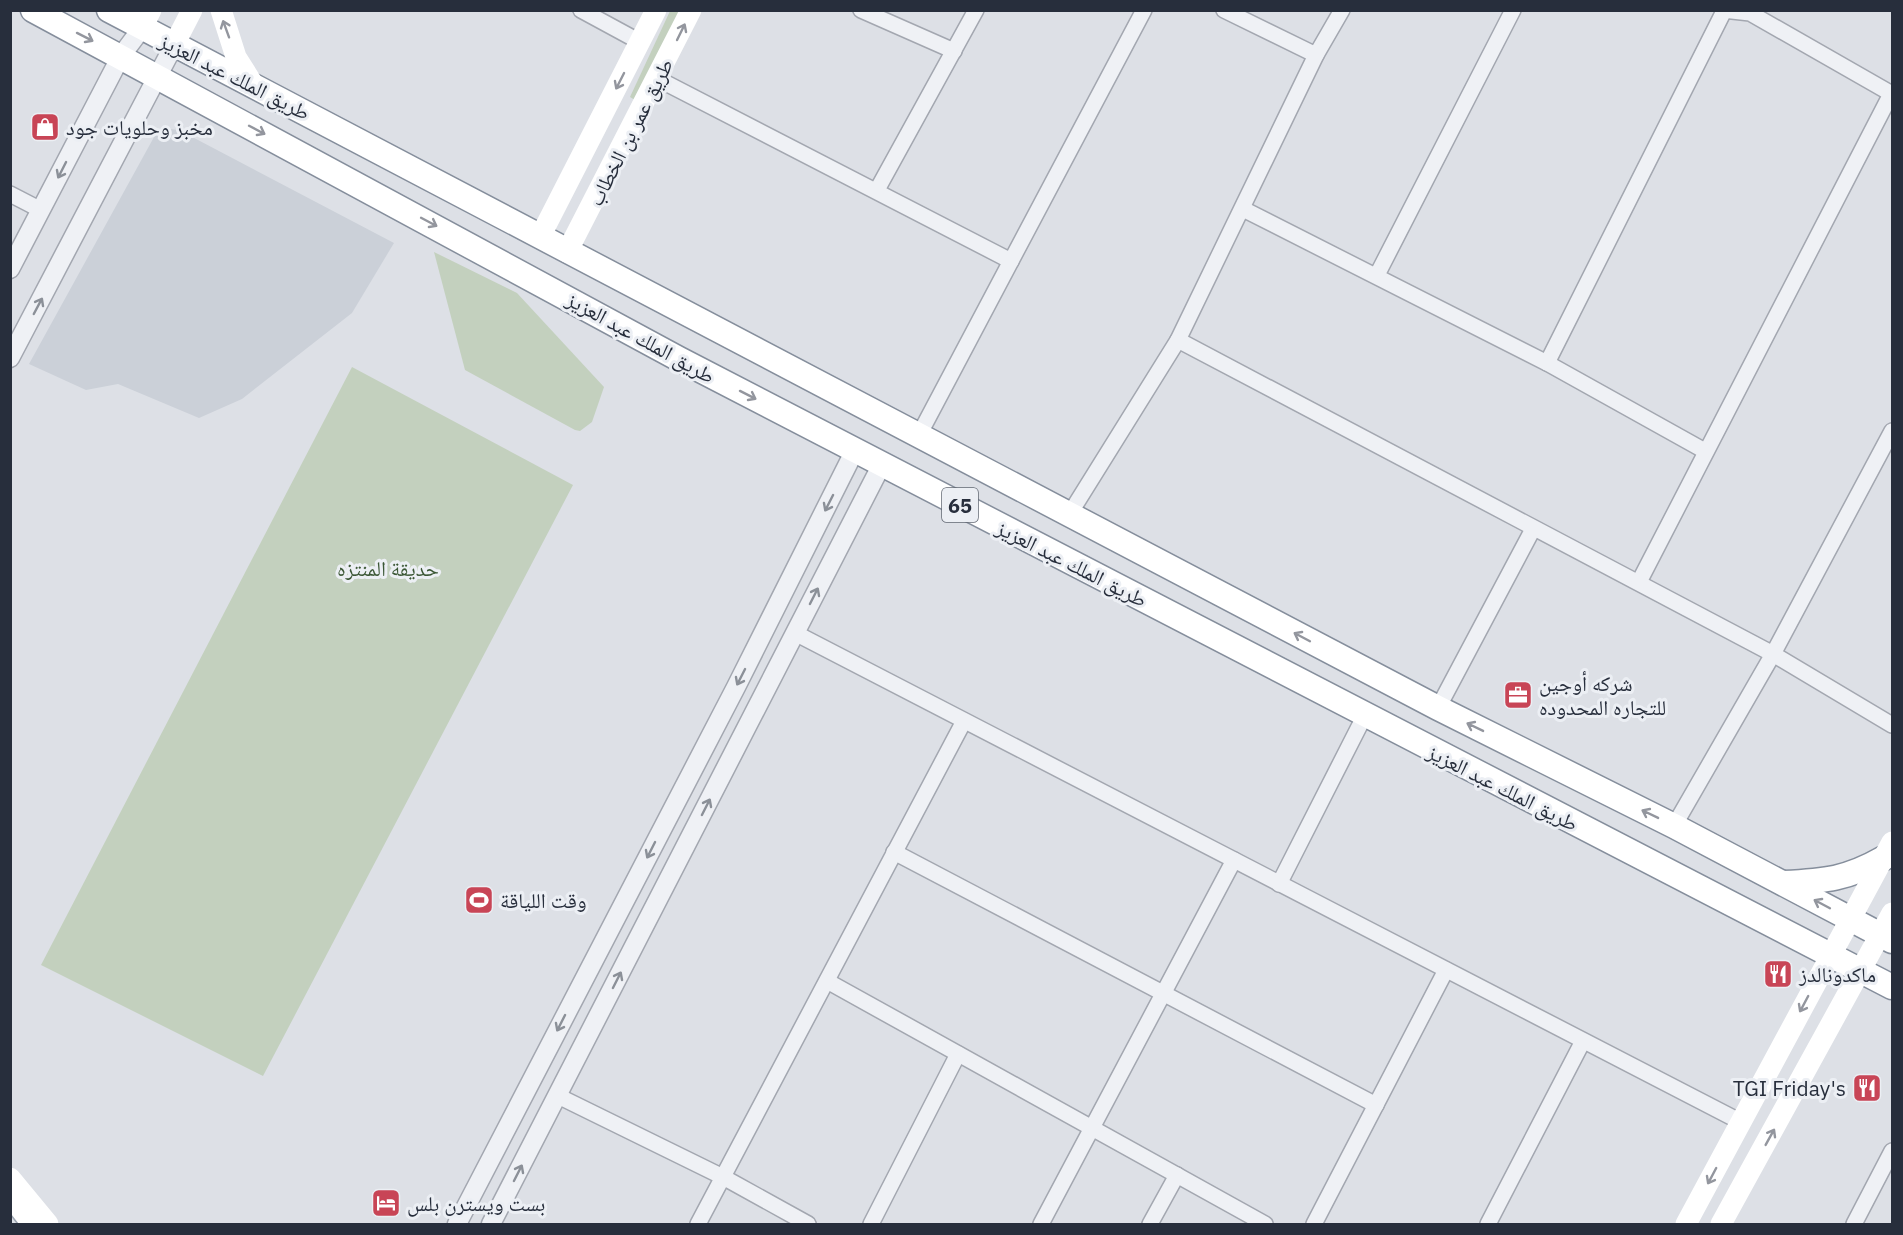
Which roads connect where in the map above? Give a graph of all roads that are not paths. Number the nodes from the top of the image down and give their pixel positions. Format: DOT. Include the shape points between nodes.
graph roads {
  1 [pos="33,10"];
  2 [pos="108,10"];
  3 [pos="192,10"];
  4 [pos="220,10"];
  5 [pos="581,10"];
  6 [pos="656,10"];
  7 [pos="691,10"];
  8 [pos="861,10"];
  9 [pos="976,10"];
  10 [pos="1144,10"];
  11 [pos="1224,10"];
  12 [pos="1342,10"];
  13 [pos="1513,10"];
  14 [pos="1724,11"];
  15 [pos="1751,12"];
  16 [pos="147,19"];
  17 [pos="640,42"];
  18 [pos="175,43"];
  19 [pos="954,51"];
  20 [pos="1316,55"];
  21 [pos="121,56"];
  22 [pos="158,77"];
  23 [pos="658,79"];
  24 [pos="253,84"];
  25 [pos="1892,94"];
  26 [pos="877,190"];
  27 [pos="10,194"];
  28 [pos="1243,209"];
  29 [pos="41,210"];
  30 [pos="540,237"];
  31 [pos="567,252"];
  32 [pos="1011,261"];
  33 [pos="10,269"];
  34 [pos="1377,274"];
  35 [pos="1178,340"];
  36 [pos="10,358"];
  37 [pos="1547,363"];
  38 [pos="1893,431"];
  39 [pos="919,435"];
  40 [pos="855,450"];
  41 [pos="1705,451"];
  42 [pos="882,464"];
  43 [pos="1069,515"];
  44 [pos="1533,529"];
  45 [pos="1639,582"];
  46 [pos="795,633"];
  47 [pos="1773,654"];
  48 [pos="1438,708"];
  49 [pos="1365,715"];
  50 [pos="964,721"];
  51 [pos="1893,725"];
  52 [pos="1674,826"];
  53 [pos="1888,850"];
  54 [pos="894,852"];
  55 [pos="1234,860"];
  56 [pos="1782,883"];
  57 [pos="1279,884"];
  58 [pos="1893,913"];
  59 [pos="1851,920"];
  60 [pos="1887,939"];
  61 [pos="1830,956"];
  62 [pos="1446,970"];
  63 [pos="1862,972"];
  64 [pos="827,981"];
  65 [pos="1893,987"];
  66 [pos="1165,994"];
  67 [pos="1583,1041"];
  68 [pos="958,1053"];
  69 [pos="558,1096"];
  70 [pos="1376,1105"];
  71 [pos="1741,1122"];
  72 [pos="1093,1129"];
  73 [pos="1893,1151"];
  74 [pos="1177,1175"];
  75 [pos="723,1177"];
  76 [pos="10,1178"];
  77 [pos="10,1193"];
  78 [pos="34,1224"];
  79 [pos="48,1224"];
  80 [pos="457,1224"];
  81 [pos="491,1224"];
  82 [pos="698,1224"];
  83 [pos="808,1224"];
  84 [pos="872,1224"];
  85 [pos="1041,1224"];
  86 [pos="1150,1224"];
  87 [pos="1265,1224"];
  88 [pos="1314,1224"];
  89 [pos="1488,1224"];
  90 [pos="1686,1224"];
  91 [pos="1721,1224"];
  92 [pos="1854,1224"];
  1 -- 21 [label="main road, طريق الملك عبد العزيز / 65, one-way"];
  2 -- 16 [label="main road, طريق الملك عبد العزيز / 65"];
  3 -- 18 [label="main road"];
  24 -- 4 [label="main road, one-way" via="236,57"];
  5 -- 17 [label="street"];
  6 -- 17 [label="main road, طريق عمر بن الخطاب"];
  23 -- 7 [label="main road, طريق عمر بن الخطاب, one-way"];
  8 -- 19 [label="street"];
  9 -- 19 [label="street"];
  10 -- 32 [label="street"];
  11 -- 20 [label="street"];
  12 -- 20 [label="street"];
  13 -- 34 [label="street"];
  14 -- 15 [label="street"];
  14 -- 37 [label="street"];
  15 -- 25 [label="street"];
  16 -- 18 [label="main road, طريق الملك عبد العزيز / 65"];
  16 -- 21 [label="street"];
  17 -- 30 [label="main road, طريق عمر بن الخطاب, one-way"];
  18 -- 22 [label="street"];
  18 -- 24 [label="main road, طريق الملك عبد العزيز / 65"];
  19 -- 26 [label="street"];
  20 -- 28 [label="street"];
  21 -- 22 [label="main road, طريق الملك عبد العزيز / 65"];
  21 -- 29 [label="street, one-way"];
  36 -- 22 [label="street, one-way"];
  22 -- 40 [label="main road, طريق الملك عبد العزيز / 65, one-way"];
  23 -- 26 [label="street"];
  23 -- 31 [label="main road, طريق عمر بن الخطاب"];
  24 -- 30 [label="main road, طريق الملك عبد العزيز / 65"];
  25 -- 41 [label="street"];
  26 -- 32 [label="street"];
  27 -- 29 [label="street"];
  28 -- 34 [label="street"];
  28 -- 35 [label="street"];
  29 -- 33 [label="street"];
  30 -- 31 [label="main road, طريق الملك عبد العزيز / 65"];
  31 -- 39 [label="main road, طريق الملك عبد العزيز / 65"];
  32 -- 39 [label="street"];
  34 -- 37 [label="street"];
  35 -- 43 [label="street"];
  35 -- 44 [label="street"];
  37 -- 41 [label="street"];
  38 -- 47 [label="street"];
  39 -- 43 [label="main road, طريق الملك عبد العزيز / 65"];
  40 -- 42 [label="main road, طريق الملك عبد العزيز / 65"];
  40 -- 80 [label="street, one-way"];
  41 -- 45 [label="street"];
  46 -- 42 [label="street, one-way"];
  42 -- 49 [label="main road, طريق الملك عبد العزيز / 65"];
  48 -- 43 [label="main road, طريق الملك عبد العزيز / 65, one-way"];
  44 -- 45 [label="street"];
  44 -- 48 [label="street"];
  45 -- 47 [label="street"];
  46 -- 50 [label="street"];
  69 -- 46 [label="street, one-way"];
  47 -- 51 [label="street"];
  47 -- 52 [label="street"];
  52 -- 48 [label="main road, طريق الملك عبد العزيز / 65, one-way"];
  49 -- 57 [label="street"];
  49 -- 61 [label="main road, طريق الملك عبد العزيز / 65"];
  50 -- 54 [label="street"];
  50 -- 55 [label="street"];
  52 -- 56 [label="main road, طريق الملك عبد العزيز / 65"];
  53 -- 56 [label="main road" via="1856,873 1826,881"];
  53 -- 59 [label="main road"];
  54 -- 64 [label="street"];
  54 -- 66 [label="street"];
  55 -- 57 [label="street"];
  55 -- 66 [label="street"];
  59 -- 56 [label="main road, طريق الملك عبد العزيز / 65, one-way"];
  57 -- 62 [label="street"];
  58 -- 60 [label="main road"];
  59 -- 60 [label="main road, طريق الملك عبد العزيز / 65"];
  59 -- 61 [label="main road"];
  60 -- 63 [label="main road"];
  61 -- 63 [label="main road, طريق الملك عبد العزيز / 65"];
  61 -- 71 [label="main road, one-way"];
  62 -- 67 [label="street"];
  62 -- 70 [label="street"];
  63 -- 65 [label="main road, طريق الملك عبد العزيز / 65"];
  91 -- 63 [label="main road, one-way"];
  64 -- 68 [label="street"];
  64 -- 75 [label="street"];
  66 -- 70 [label="street"];
  66 -- 72 [label="street"];
  67 -- 71 [label="street"];
  67 -- 89 [label="street"];
  68 -- 72 [label="street"];
  68 -- 84 [label="street"];
  69 -- 75 [label="street"];
  81 -- 69 [label="street, one-way"];
  70 -- 88 [label="street"];
  71 -- 90 [label="main road, one-way"];
  72 -- 74 [label="street"];
  72 -- 85 [label="street"];
  73 -- 92 [label="street"];
  74 -- 86 [label="street"];
  74 -- 87 [label="street"];
  75 -- 82 [label="street"];
  75 -- 83 [label="street"];
  76 -- 79 [label="main road"];
  77 -- 78 [label="main road"];
}
